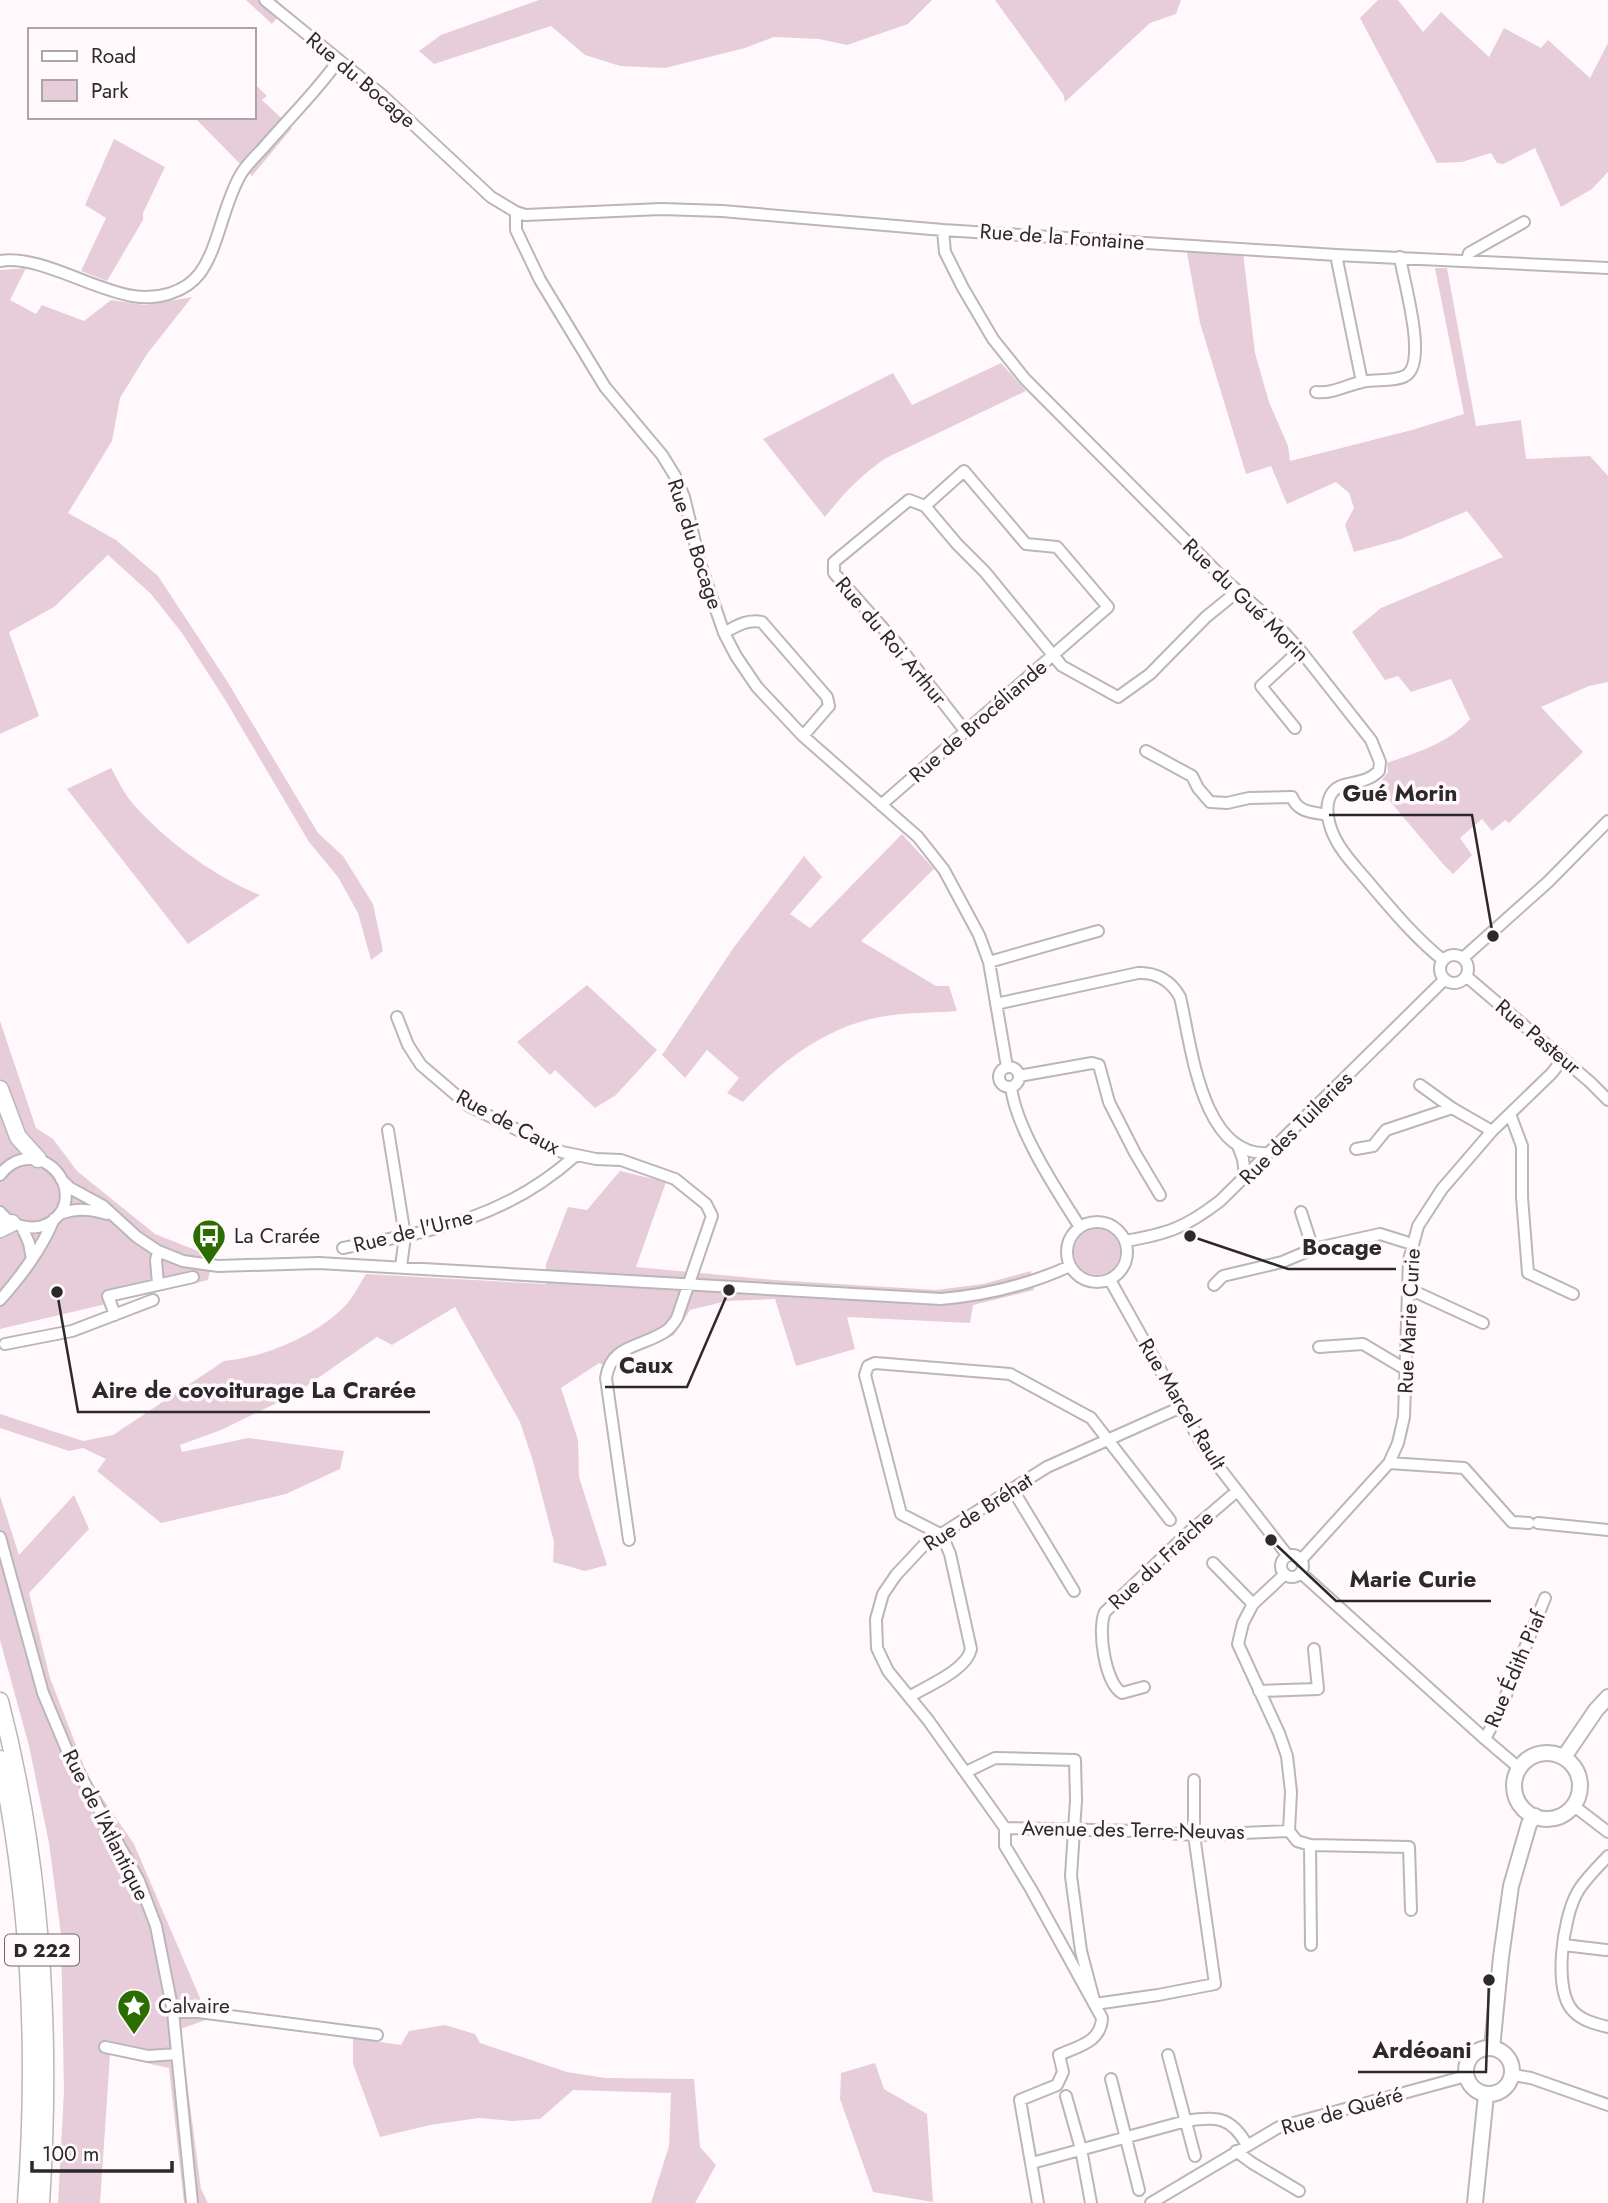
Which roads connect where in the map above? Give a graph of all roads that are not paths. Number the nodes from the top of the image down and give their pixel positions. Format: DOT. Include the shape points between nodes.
graph roads {
  1 [pos="265,0"];
  2 [pos="338,61"];
  3 [pos="516,212"];
  4 [pos="1524,222"];
  5 [pos="943,230"];
  6 [pos="1336,255"];
  7 [pos="1400,257"];
  8 [pos="1467,260"];
  9 [pos="0,261"];
  10 [pos="1608,268"];
  11 [pos="1362,382"];
  12 [pos="1316,392"];
  13 [pos="925,506"];
  14 [pos="1238,591"];
  15 [pos="724,633"];
  16 [pos="1300,650"];
  17 [pos="1053,655"];
  18 [pos="1295,728"];
  19 [pos="966,732"];
  20 [pos="803,736"];
  21 [pos="1146,751"];
  22 [pos="881,805"];
  23 [pos="1328,815"];
  24 [pos="1608,821"];
  25 [pos="1098,931"];
  26 [pos="1464,958"];
  27 [pos="1443,960"];
  28 [pos="989,962"];
  29 [pos="1466,976"];
  30 [pos="1445,979"];
  31 [pos="996,1004"];
  32 [pos="397,1017"];
  33 [pos="1563,1059"];
  34 [pos="1007,1067"];
  35 [pos="1019,1076"];
  36 [pos="1420,1086"];
  37 [pos="1011,1087"];
  38 [pos="0,1089"];
  39 [pos="1608,1100"];
  40 [pos="1452,1108"];
  41 [pos="1510,1114"];
  42 [pos="388,1130"];
  43 [pos="1492,1131"];
  44 [pos="1238,1146"];
  45 [pos="1356,1149"];
  46 [pos="1269,1153"];
  47 [pos="575,1156"];
  48 [pos="38,1159"];
  49 [pos="0,1175"];
  50 [pos="1245,1176"];
  51 [pos="61,1179"];
  52 [pos="1160,1195"];
  53 [pos="1301,1212"];
  54 [pos="110,1215"];
  55 [pos="57,1216"];
  56 [pos="6,1220"];
  57 [pos="1080,1227"];
  58 [pos="405,1236"];
  59 [pos="1125,1241"];
  60 [pos="1412,1244"];
  61 [pos="343,1248"];
  62 [pos="1313,1249"];
  63 [pos="158,1251"];
  64 [pos="32,1259"];
  65 [pos="1069,1266"];
  66 [pos="401,1267"];
  67 [pos="193,1277"];
  68 [pos="1110,1280"];
  69 [pos="691,1283"];
  70 [pos="158,1284"];
  71 [pos="1214,1285"];
  72 [pos="1407,1288"];
  73 [pos="1573,1294"];
  74 [pos="0,1300"];
  75 [pos="153,1300"];
  76 [pos="115,1315"];
  77 [pos="1483,1323"];
  78 [pos="5,1344"];
  79 [pos="1319,1347"];
  80 [pos="1405,1369"];
  81 [pos="1180,1408"];
  82 [pos="1107,1441"];
  83 [pos="1389,1463"];
  84 [pos="1013,1490"];
  85 [pos="1237,1491"];
  86 [pos="1170,1520"];
  87 [pos="1608,1530"];
  88 [pos="942,1535"];
  89 [pos="0,1537"];
  90 [pos="629,1540"];
  91 [pos="1287,1556"];
  92 [pos="1301,1560"];
  93 [pos="1213,1563"];
  94 [pos="1301,1573"];
  95 [pos="1285,1574"];
  96 [pos="1074,1591"];
  97 [pos="1545,1598"];
  98 [pos="1253,1604"];
  99 [pos="1314,1649"];
  100 [pos="1144,1687"];
  101 [pos="1259,1691"];
  102 [pos="909,1697"];
  103 [pos="1608,1697"];
  104 [pos="0,1702"];
  105 [pos="928,1720"];
  106 [pos="1485,1740"];
  107 [pos="1564,1757"];
  108 [pos="0,1759"];
  109 [pos="1520,1768"];
  110 [pos="966,1772"];
  111 [pos="1194,1780"];
  112 [pos="1574,1806"];
  113 [pos="1535,1816"];
  114 [pos="1005,1828"];
  115 [pos="1073,1830"];
  116 [pos="1289,1831"];
  117 [pos="1608,1832"];
  118 [pos="1194,1835"];
  119 [pos="1310,1844"];
  120 [pos="1608,1856"];
  121 [pos="1411,1910"];
  122 [pos="1311,1945"];
  123 [pos="1564,1945"];
  124 [pos="1606,1950"];
  125 [pos="1095,2004"];
  126 [pos="173,2012"];
  127 [pos="1608,2027"];
  128 [pos="377,2035"];
  129 [pos="105,2047"];
  130 [pos="1492,2048"];
  131 [pos="177,2054"];
  132 [pos="1168,2055"];
  133 [pos="1513,2075"];
  134 [pos="1466,2076"];
  135 [pos="1111,2079"];
  136 [pos="1486,2095"];
  137 [pos="1066,2096"];
  138 [pos="1608,2105"];
  139 [pos="1186,2121"];
  140 [pos="1127,2137"];
  141 [pos="1247,2145"];
  142 [pos="1081,2150"];
  143 [pos="1236,2151"];
  144 [pos="1195,2156"];
  145 [pos="1032,2163"];
  146 [pos="1139,2190"];
  147 [pos="1300,2191"];
  148 [pos="26,2203"];
  149 [pos="41,2203"];
  150 [pos="192,2203"];
  151 [pos="1038,2203"];
  152 [pos="1091,2203"];
  153 [pos="1151,2203"];
  154 [pos="1475,2203"];
  1 -- 2 [label="street, Rue du Bocage"];
  2 -- 3 [label="street, Rue du Bocage" via="383,96 491,197"];
  2 -- 9 [label="street" via="243,170 201,272 178,291 137,297 30,262"];
  3 -- 5 [label="street, Rue de la Fontaine" via="722,211"];
  3 -- 15 [label="street, Rue du Bocage" via="516,230 540,280 605,387 675,476"];
  4 -- 8 [label="street" via="1469,253"];
  5 -- 6 [label="street, Rue de la Fontaine"];
  5 -- 14 [label="street, Rue du Gué Morin" via="945,252 993,340 1025,379"];
  6 -- 7 [label="street, Rue de la Fontaine"];
  6 -- 11 [label="street"];
  7 -- 8 [label="street, Rue de la Fontaine"];
  7 -- 11 [label="street" via="1413,323 1414,368 1405,376"];
  8 -- 10 [label="street, Rue de la Fontaine"];
  11 -- 12 [label="street"];
  13 -- 17 [label="street"];
  13 -- 17 [label="street" via="964,471 1027,544 1057,547 1076,568 1108,607"];
  13 -- 19 [label="street, Rue du Roi Arthur" via="909,500 834,562 834,573"];
  14 -- 16 [label="street, Rue du Gué Morin"];
  14 -- 17 [label="street, Rue de Brocéliande" via="1150,674 1118,697 1062,666"];
  15 -- 20 [label="street, Rue du Bocage" via="757,687"];
  15 -- 20 [label="street" via="741,624 761,622 827,697 829,706"];
  16 -- 18 [label="street" via="1261,686"];
  16 -- 23 [label="street, Rue du Gué Morin" via="1371,740 1380,762 1370,780 1339,787 1331,794"];
  17 -- 19 [label="street, Rue de Brocéliande"];
  19 -- 22 [label="street, Rue de Brocéliande"];
  20 -- 22 [label="street, Rue du Bocage"];
  21 -- 23 [label="street" via="1192,776 1210,802 1292,797 1303,810"];
  22 -- 28 [label="street, Rue du Bocage" via="918,837 944,870"];
  23 -- 27 [label="street" via="1344,853"];
  24 -- 26 [label="street"];
  25 -- 28 [label="street"];
  26 -- 27 [label="street" via="1455,955"];
  26 -- 29 [label="street"];
  27 -- 30 [label="street" via="1440,969"];
  28 -- 31 [label="street, Rue du Bocage"];
  29 -- 30 [label="street" via="1454,982"];
  29 -- 33 [label="street, Rue Pasteur"];
  30 -- 46 [label="street, Rue des Tuileries"];
  31 -- 34 [label="street, Rue du Bocage"];
  31 -- 44 [label="street" via="1138,973 1160,977 1180,997 1202,1096"];
  32 -- 47 [label="street, Rue de Caux" via="408,1045 437,1081 499,1122"];
  33 -- 39 [label="street, Rue Pasteur"];
  33 -- 41 [label="street, Rue Marie Curie"];
  34 -- 35 [label="street"];
  34 -- 37 [label="street" via="999,1079"];
  35 -- 37 [label="street"];
  35 -- 52 [label="street" via="1099,1065 1109,1102"];
  36 -- 40 [label="street"];
  37 -- 57 [label="street" via="1037,1153"];
  38 -- 48 [label="highway" via="18,1137"];
  40 -- 43 [label="street"];
  40 -- 45 [label="street" via="1386,1130 1373,1146"];
  41 -- 43 [label="street, Rue Marie Curie"];
  41 -- 73 [label="street" via="1522,1146 1528,1273"];
  42 -- 58 [label="street"];
  43 -- 60 [label="street, Rue Marie Curie" via="1442,1189"];
  44 -- 46 [label="street" via="1254,1154"];
  44 -- 50 [label="street"];
  46 -- 50 [label="street, Rue des Tuileries"];
  47 -- 58 [label="street, Rue de l'Urne" via="499,1207 453,1225"];
  47 -- 69 [label="street" via="621,1160 656,1171 706,1204 712,1216"];
  48 -- 49 [label="street" via="14,1161"];
  48 -- 51 [label="street" via="53,1167"];
  50 -- 59 [label="street, Rue des Tuileries" via="1186,1225 1163,1235"];
  51 -- 54 [label="street"];
  51 -- 55 [label="street" via="65,1197"];
  53 -- 62 [label="street"];
  54 -- 55 [label="street" via="87,1208"];
  54 -- 63 [label="street"];
  55 -- 56 [label="street" via="36,1227"];
  55 -- 64 [label="street"];
  56 -- 64 [label="street" via="29,1243"];
  57 -- 59 [label="street" via="1101,1222"];
  57 -- 65 [label="street" via="1067,1244"];
  58 -- 61 [label="street, Rue de l'Urne"];
  58 -- 66 [label="street"];
  59 -- 68 [label="street" via="1125,1263"];
  60 -- 62 [label="street" via="1380,1234"];
  60 -- 72 [label="street, Rue Marie Curie"];
  62 -- 71 [label="street" via="1282,1262 1223,1276"];
  63 -- 66 [label="street" via="183,1261 218,1266 280,1262"];
  63 -- 70 [label="street"];
  64 -- 74 [label="street"];
  65 -- 68 [label="street" via="1087,1281"];
  65 -- 69 [label="street" via="985,1294 941,1299"];
  66 -- 69 [label="street"];
  67 -- 70 [label="street"];
  68 -- 81 [label="street, Rue Marcel Rault"];
  69 -- 90 [label="street" via="668,1331 618,1353 608,1364 606,1378"];
  70 -- 76 [label="street" via="108,1296"];
  72 -- 77 [label="street"];
  72 -- 80 [label="street, Rue Marie Curie"];
  75 -- 76 [label="street"];
  76 -- 78 [label="street" via="72,1331"];
  79 -- 80 [label="street" via="1363,1344"];
  80 -- 83 [label="street, Rue Marie Curie" via="1404,1417"];
  81 -- 82 [label="street, Rue de Bréhat"];
  81 -- 85 [label="street, Rue Marcel Rault"];
  82 -- 84 [label="street, Rue de Bréhat" via="1047,1466"];
  82 -- 86 [label="street"];
  82 -- 88 [label="street" via="1091,1418 1010,1374 868,1366 865,1375 901,1514"];
  83 -- 87 [label="street" via="1464,1468 1512,1522"];
  83 -- 92 [label="street, Rue Marie Curie"];
  84 -- 88 [label="street, Rue de Bréhat"];
  84 -- 96 [label="street"];
  85 -- 91 [label="street, Rue Marcel Rault"];
  85 -- 100 [label="street, Rue du Fraîche" via="1105,1612 1100,1633 1114,1685 1122,1693"];
  88 -- 102 [label="street, Rue de Bréhat" via="924,1545 896,1575 883,1594 876,1619 877,1648"];
  88 -- 102 [label="street" via="950,1554 970,1656"];
  89 -- 126 [label="street, Rue de l'Atlantique" via="44,1693 69,1755 139,1881 156,1926"];
  91 -- 92 [label="street"];
  91 -- 95 [label="street" via="1281,1565"];
  92 -- 94 [label="street"];
  93 -- 98 [label="street"];
  94 -- 95 [label="street"];
  94 -- 106 [label="street"];
  95 -- 98 [label="street"];
  97 -- 106 [label="street, Rue Édith Piaf"];
  98 -- 101 [label="street" via="1238,1644"];
  99 -- 101 [label="street" via="1318,1689"];
  101 -- 116 [label="street" via="1287,1756"];
  102 -- 105 [label="street, Rue de Bréhat"];
  103 -- 107 [label="main road"];
  104 -- 149 [label="highway, D 222" via="28,1835 43,1962 47,2059"];
  105 -- 110 [label="street, Avenue des Terre-Neuvas"];
  106 -- 109 [label="street"];
  107 -- 109 [label="main road" via="1544,1753 1526,1760"];
  107 -- 112 [label="main road" via="1578,1774 1579,1796"];
  108 -- 148 [label="highway, D 222" via="18,1857 31,2001"];
  109 -- 113 [label="main road" via="1516,1796 1526,1812"];
  110 -- 114 [label="street, Avenue des Terre-Neuvas"];
  110 -- 115 [label="street" via="995,1758 1075,1760"];
  111 -- 118 [label="street"];
  112 -- 113 [label="main road" via="1556,1818"];
  112 -- 117 [label="street"];
  113 -- 130 [label="main road" via="1511,1886"];
  114 -- 115 [label="street, Avenue des Terre-Neuvas"];
  114 -- 125 [label="street" via="1005,1846"];
  115 -- 118 [label="street, Avenue des Terre-Neuvas"];
  115 -- 125 [label="street" via="1071,1876 1081,1951"];
  116 -- 118 [label="street, Avenue des Terre-Neuvas"];
  116 -- 119 [label="street" via="1297,1841"];
  118 -- 125 [label="street" via="1215,1984"];
  119 -- 121 [label="street" via="1409,1847"];
  119 -- 122 [label="street"];
  120 -- 123 [label="street" via="1578,1891 1569,1910"];
  123 -- 124 [label="street"];
  123 -- 127 [label="street" via="1560,1986 1566,2002 1586,2021"];
  125 -- 145 [label="street" via="1102,2018 1094,2040 1059,2055 1063,2072 1057,2085 1020,2100"];
  126 -- 128 [label="street"];
  126 -- 131 [label="street, Rue de l'Atlantique"];
  129 -- 131 [label="street" via="148,2056"];
  130 -- 133 [label="main road" via="1506,2054"];
  130 -- 134 [label="main road" via="1472,2055"];
  131 -- 150 [label="street, Rue de l'Atlantique"];
  132 -- 139 [label="street"];
  133 -- 136 [label="main road" via="1506,2088"];
  133 -- 138 [label="street"];
  134 -- 136 [label="main road" via="1473,2089"];
  134 -- 141 [label="street, Rue de Quéré" via="1300,2120"];
  135 -- 140 [label="street"];
  136 -- 154 [label="main road"];
  137 -- 142 [label="street"];
  139 -- 140 [label="street"];
  139 -- 141 [label="street" via="1212,2116 1224,2120"];
  139 -- 144 [label="street"];
  140 -- 142 [label="street"];
  140 -- 146 [label="street"];
  141 -- 143 [label="street, Rue de Quéré"];
  142 -- 145 [label="street"];
  142 -- 152 [label="street"];
  143 -- 147 [label="street"];
  143 -- 153 [label="street, Rue de Quéré"];
  145 -- 151 [label="street"];
}
